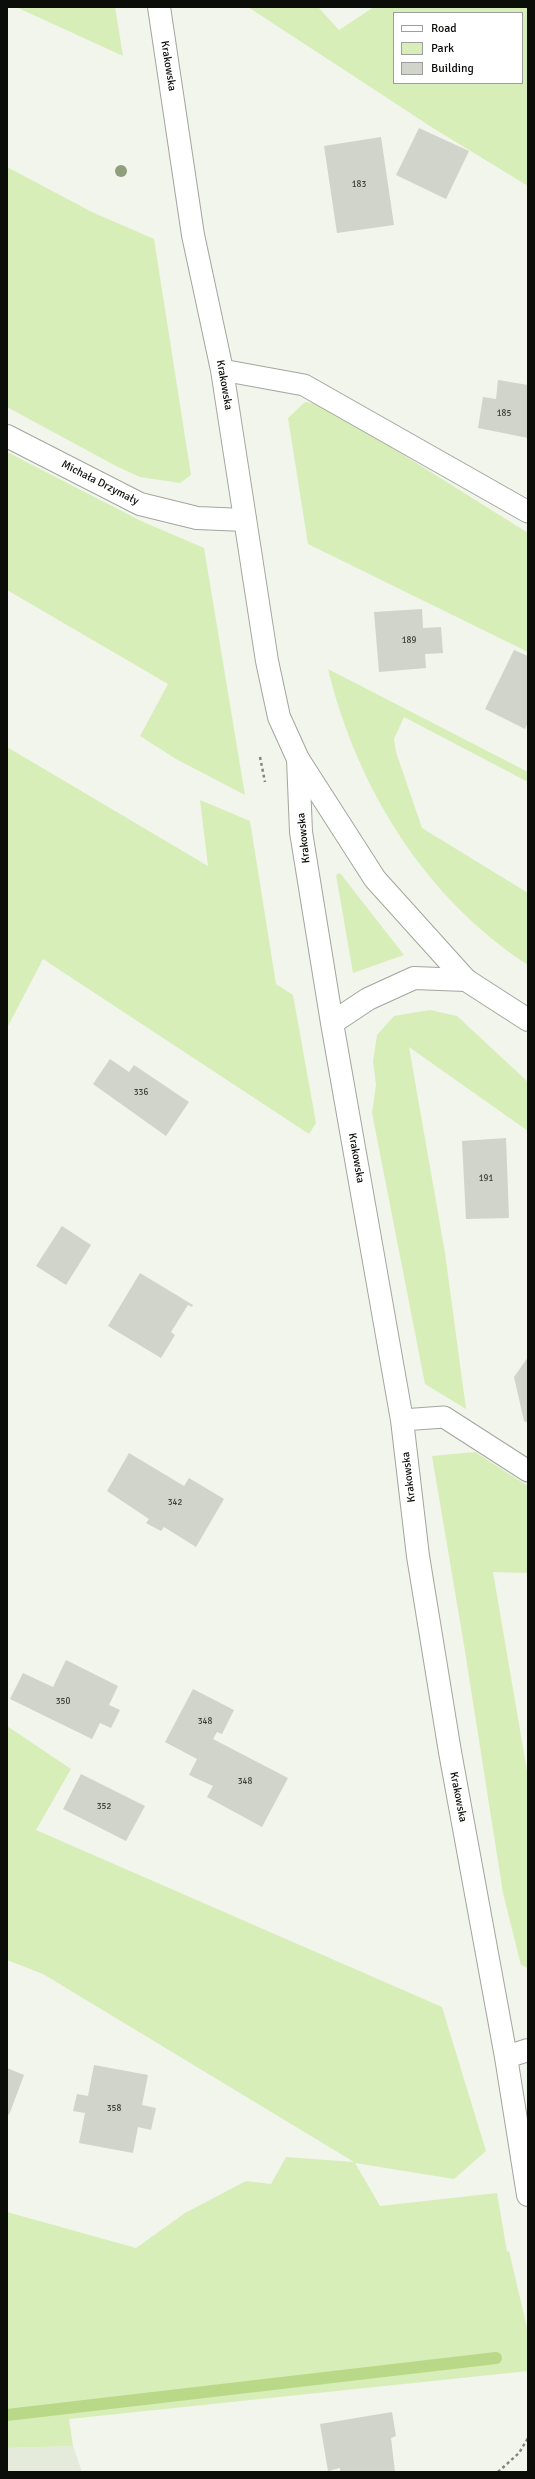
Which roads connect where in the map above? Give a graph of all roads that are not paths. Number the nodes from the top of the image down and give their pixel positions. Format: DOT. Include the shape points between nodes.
graph roads {
  1 [pos="159,7"];
  2 [pos="222,370"];
  3 [pos="7,436"];
  4 [pos="528,512"];
  5 [pos="244,520"];
  6 [pos="298,759"];
  7 [pos="466,980"];
  8 [pos="528,1020"];
  9 [pos="332,1023"];
  10 [pos="402,1420"];
  11 [pos="528,1471"];
  12 [pos="528,2050"];
  13 [pos="506,2057"];
  14 [pos="528,2195"];
  1 -- 2 [label="street, Krakowska" via="193,235"];
  2 -- 4 [label="lane" via="304,384"];
  2 -- 5 [label="street, Krakowska"];
  3 -- 5 [label="street, Michała Drzymały" via="140,504 197,518"];
  5 -- 6 [label="street, Krakowska" via="279,717"];
  6 -- 7 [label="street, Krakowska" via="375,879"];
  6 -- 9 [label="street, Krakowska" via="302,832"];
  7 -- 8 [label="street, Krakowska"];
  7 -- 9 [label="street" via="414,978 368,999"];
  9 -- 10 [label="street, Krakowska"];
  10 -- 11 [label="lane" via="444,1417"];
  10 -- 13 [label="street, Krakowska" via="418,1556 448,1744"];
  12 -- 13 [label="street"];
  13 -- 14 [label="street, Krakowska"];
}
